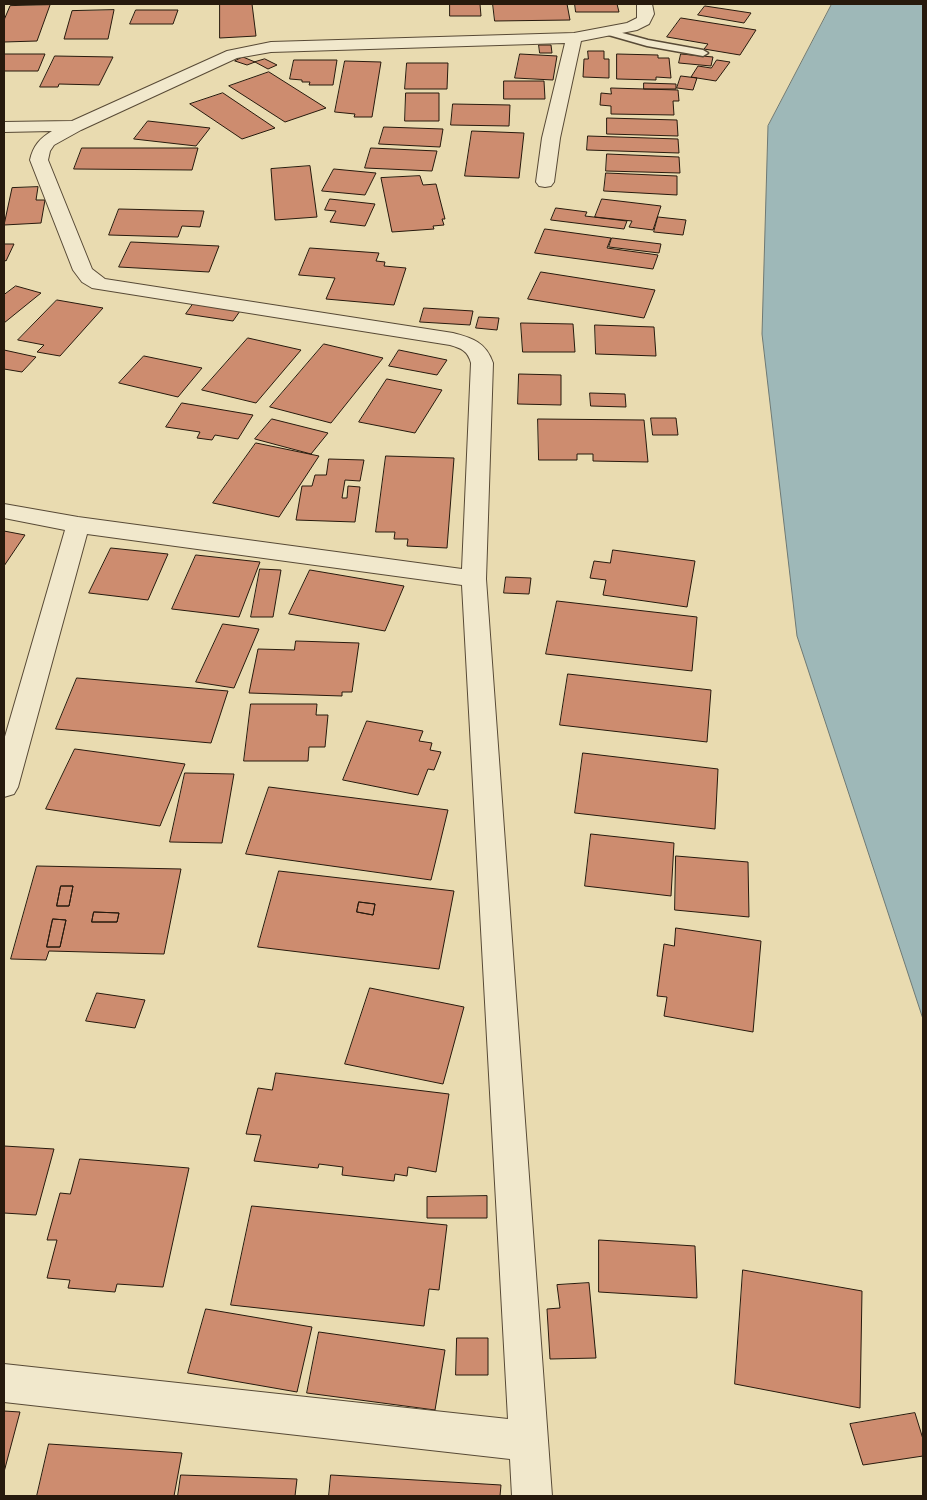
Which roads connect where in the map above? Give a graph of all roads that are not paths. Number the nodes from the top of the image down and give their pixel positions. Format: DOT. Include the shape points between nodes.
graph roads {
  1 [pos="644,4"];
  2 [pos="608,32"];
  3 [pos="574,38"];
  4 [pos="703,53"];
  5 [pos="75,126"];
  6 [pos="4,127"];
  7 [pos="545,182"];
  8 [pos="4,510"];
  9 [pos="78,525"];
  10 [pos="474,579"];
  11 [pos="4,787"];
  12 [pos="4,1383"];
  13 [pos="527,1441"];
  14 [pos="532,1496"];
  1 -- 2 [label="street" via="644,21"];
  2 -- 3 [label="street"];
  2 -- 4 [label="lane"];
  3 -- 5 [label="street" via="251,49 233,54"];
  3 -- 7 [label="street" via="551,138"];
  5 -- 6 [label="street"];
  5 -- 10 [label="street" via="48,142 41,150 39,160 83,270 99,284 453,339 468,343 479,352 482,363"];
  8 -- 9 [label="street"];
  9 -- 10 [label="street"];
  9 -- 11 [label="street"];
  10 -- 13 [label="street"];
  12 -- 13 [label="street"];
  13 -- 14 [label="street"];
}
